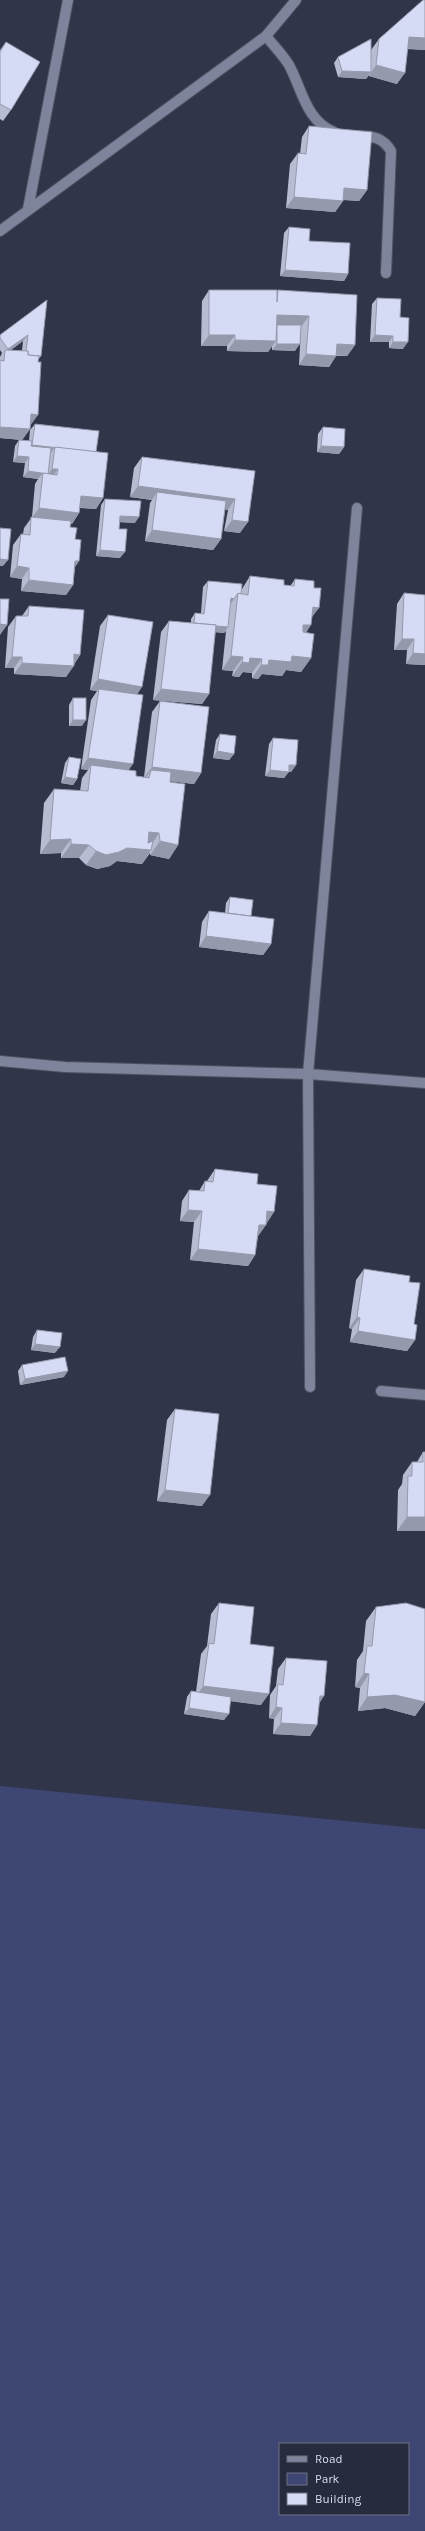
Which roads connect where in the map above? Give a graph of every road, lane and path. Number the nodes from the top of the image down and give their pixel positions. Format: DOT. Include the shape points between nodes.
graph roads {
  1 [pos="68,0"];
  2 [pos="296,0"];
  3 [pos="266,36"];
  4 [pos="28,208"];
  5 [pos="0,231"];
  6 [pos="386,273"];
  7 [pos="357,508"];
  8 [pos="0,1061"];
  9 [pos="308,1074"];
  10 [pos="425,1083"];
  11 [pos="310,1387"];
  12 [pos="381,1391"];
  13 [pos="425,1395"];
  1 -- 4 [label="street"];
  2 -- 3 [label="street"];
  3 -- 4 [label="street"];
  3 -- 6 [label="street" via="288,65 321,127 348,136 375,136 391,151"];
  4 -- 5 [label="street"];
  7 -- 9 [label="street"];
  8 -- 9 [label="street" via="65,1067"];
  9 -- 10 [label="street"];
  9 -- 11 [label="street"];
  12 -- 13 [label="street"];
}
